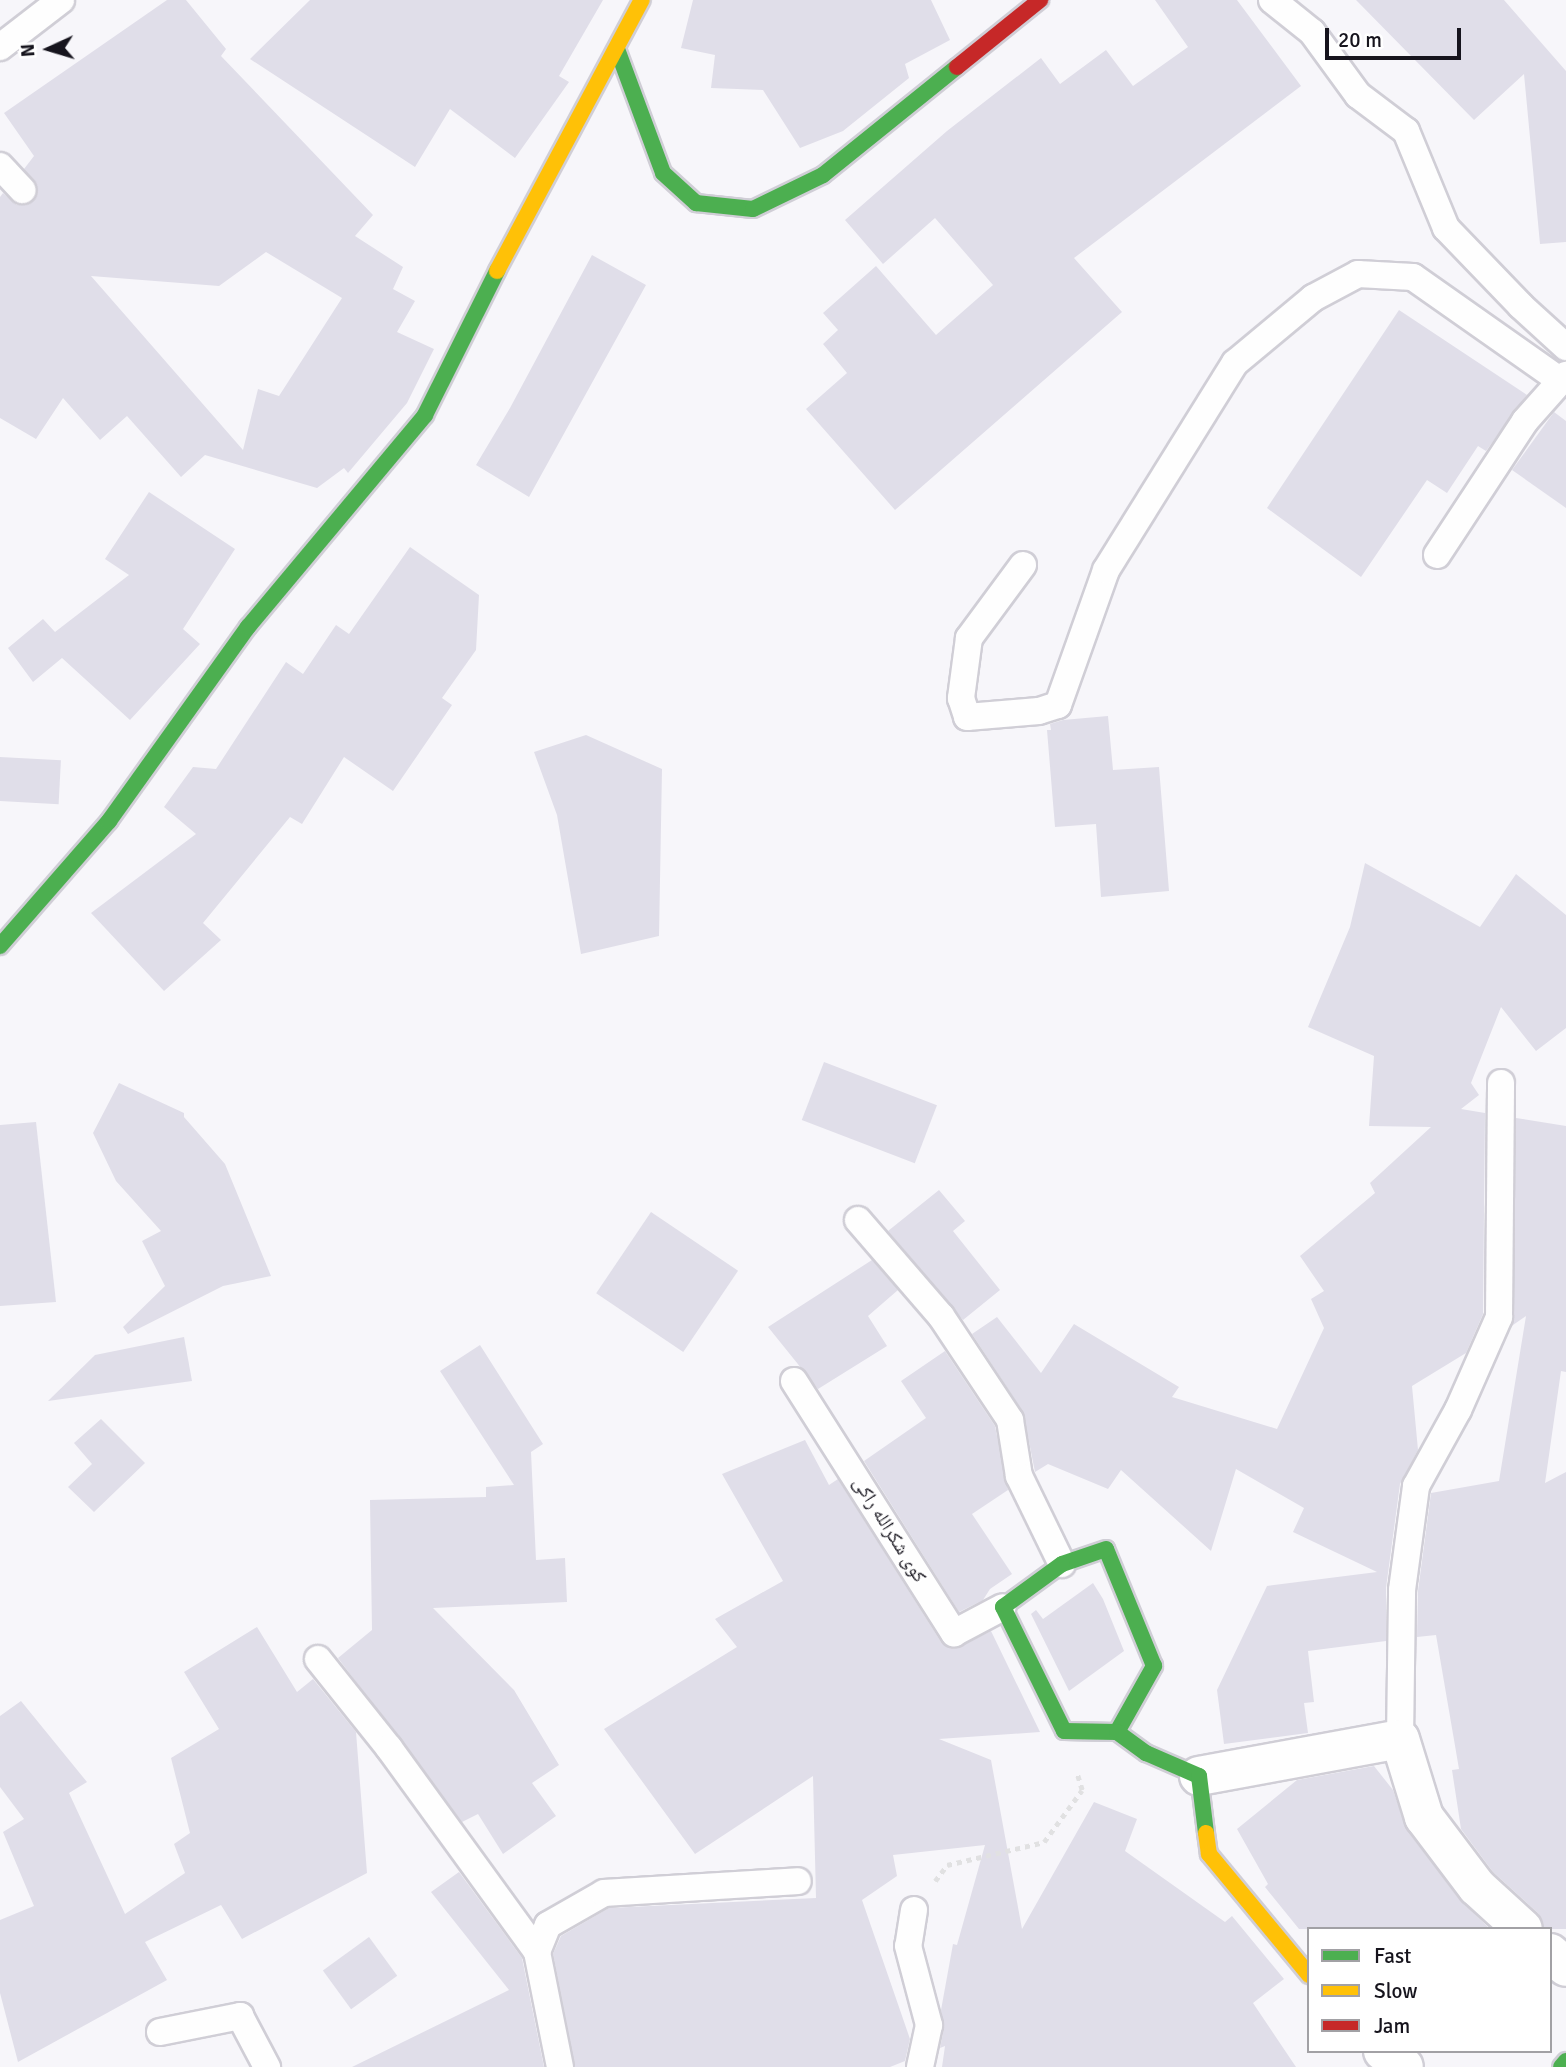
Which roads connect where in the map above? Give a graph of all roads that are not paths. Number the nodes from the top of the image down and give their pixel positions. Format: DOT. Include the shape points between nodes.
graph roads {
  1 [pos="61,0"];
  2 [pos="642,0"];
  3 [pos="1040,0"];
  4 [pos="1272,0"];
  5 [pos="0,47"];
  6 [pos="617,49"];
  7 [pos="0,166"];
  8 [pos="22,190"];
  9 [pos="1566,347"];
  10 [pos="1564,378"];
  11 [pos="1437,555"];
  12 [pos="1023,565"];
  13 [pos="0,946"];
  14 [pos="1501,1083"];
  15 [pos="858,1220"];
  16 [pos="794,1381"];
  17 [pos="1062,1564"];
  18 [pos="1003,1607"];
  19 [pos="318,1659"];
  20 [pos="1117,1732"];
  21 [pos="1400,1739"];
  22 [pos="1199,1776"];
  23 [pos="798,1881"];
  24 [pos="914,1910"];
  25 [pos="1521,1927"];
  26 [pos="537,1952"];
  27 [pos="1552,1955"];
  28 [pos="1566,1967"];
  29 [pos="1307,1973"];
  30 [pos="160,2032"];
  31 [pos="1386,2053"];
  32 [pos="1566,2061"];
  33 [pos="267,2067"];
  34 [pos="560,2067"];
  35 [pos="920,2067"];
  36 [pos="1404,2067"];
  37 [pos="1561,2067"];
  1 -- 5 [label="lane"];
  2 -- 6 [label="street"];
  3 -- 6 [label="street" via="823,175 753,209 696,203 663,173"];
  4 -- 9 [label="lane" via="1312,32 1358,95 1406,131 1446,228"];
  6 -- 13 [label="street" via="523,220 425,415 248,627 109,821"];
  7 -- 8 [label="lane"];
  10 -- 11 [label="lane" via="1525,421"];
  10 -- 12 [label="lane" via="1413,277 1358,274 1313,298 1235,363 1106,570 1058,705 967,717 961,698 969,638"];
  14 -- 21 [label="lane" via="1499,1317 1458,1410 1416,1486 1402,1590"];
  15 -- 17 [label="lane" via="941,1316 1010,1420 1019,1476"];
  16 -- 18 [label="lane, کوی شکرالله راکی" via="954,1633"];
  17 -- 18 [label="street"];
  17 -- 20 [label="street" via="1106,1549 1154,1666"];
  18 -- 20 [label="street" via="1064,1731"];
  19 -- 26 [label="lane" via="389,1748"];
  20 -- 22 [label="street" via="1146,1753"];
  21 -- 22 [label="street"];
  21 -- 25 [label="street" via="1424,1817 1477,1887"];
  22 -- 29 [label="street" via="1209,1854"];
  23 -- 26 [label="lane" via="604,1894 548,1925"];
  24 -- 35 [label="lane" via="908,1946 929,2025"];
  26 -- 34 [label="lane"];
  27 -- 28 [label="street"];
  30 -- 33 [label="lane" via="240,2016"];
  31 -- 36 [label="street"];
  32 -- 37 [label="street"];
}
